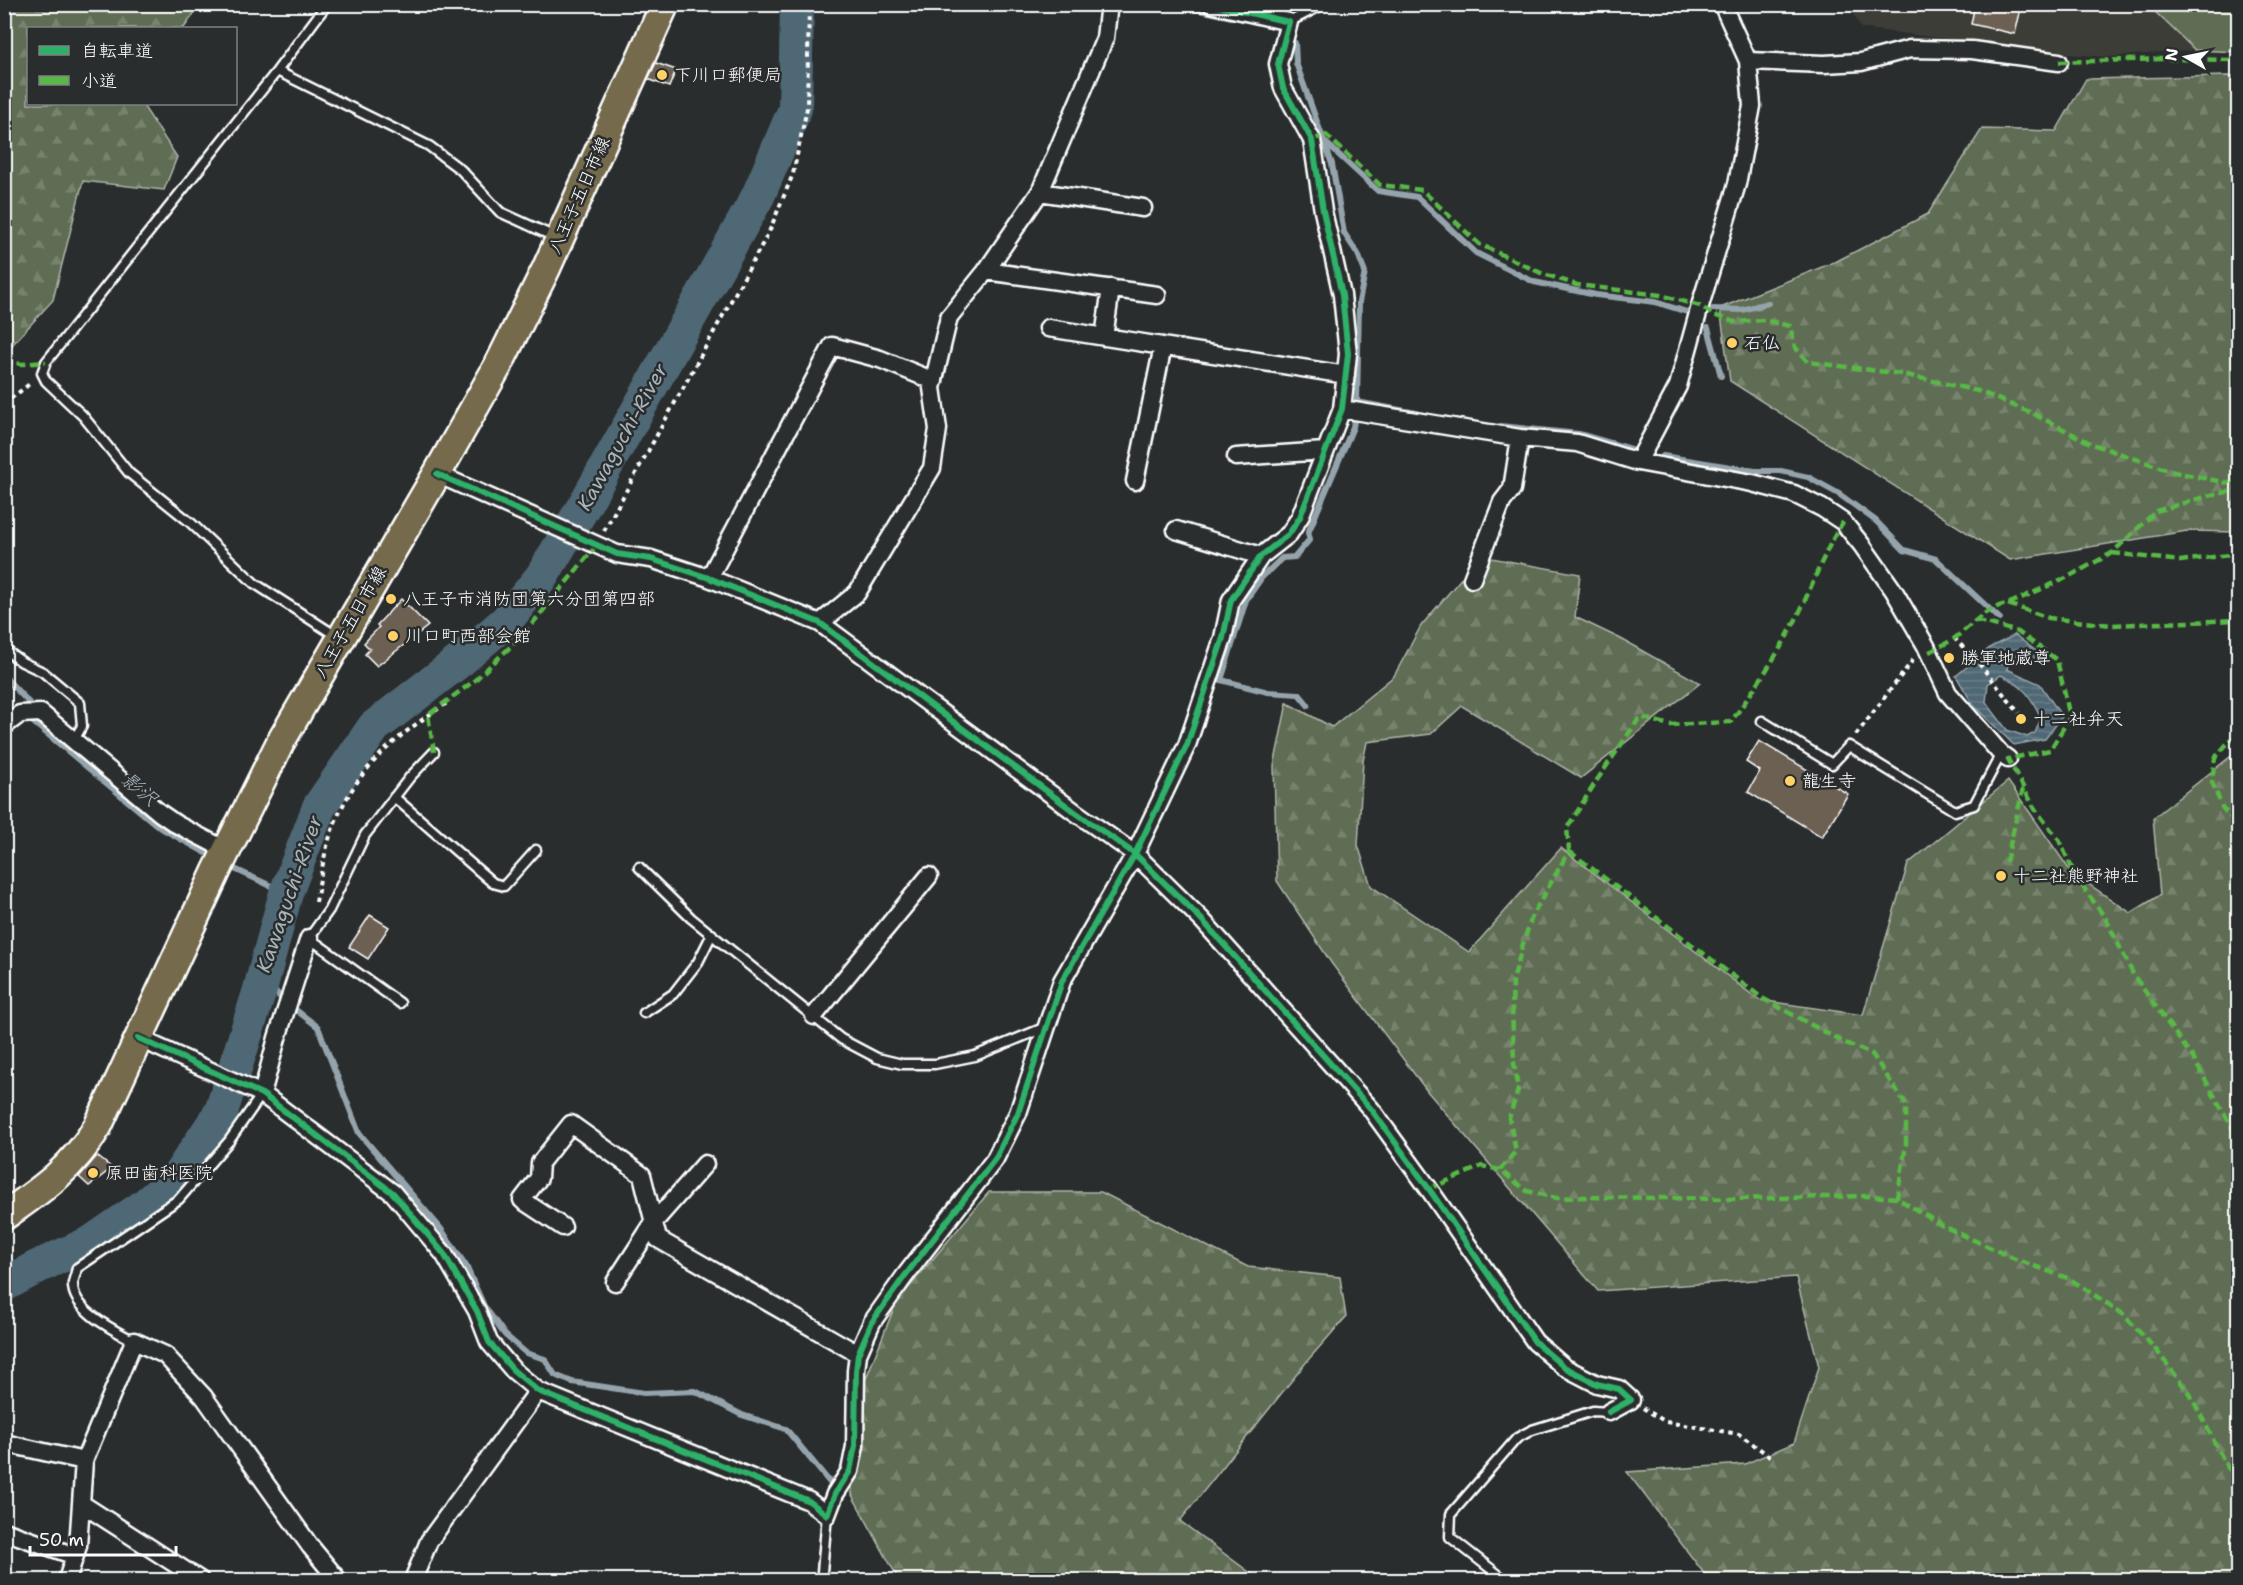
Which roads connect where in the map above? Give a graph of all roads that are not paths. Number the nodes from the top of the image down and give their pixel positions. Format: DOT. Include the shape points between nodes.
graph roads {
  1 [pos="327,4"];
  2 [pos="665,4"];
  3 [pos="1109,4"];
  4 [pos="1211,4"];
  5 [pos="1324,4"];
  6 [pos="1722,4"];
  7 [pos="1289,22"];
  8 [pos="1748,61"];
  9 [pos="2059,62"];
  10 [pos="277,70"];
  11 [pos="1040,192"];
  12 [pos="1143,208"];
  13 [pos="559,239"];
  14 [pos="986,271"];
  15 [pos="1111,288"];
  16 [pos="1157,295"];
  17 [pos="1048,328"];
  18 [pos="1104,337"];
  19 [pos="1163,346"];
  20 [pos="1346,375"];
  21 [pos="933,381"];
  22 [pos="1342,410"];
  23 [pos="1520,438"];
  24 [pos="1325,451"];
  25 [pos="1236,457"];
  26 [pos="1638,462"];
  27 [pos="437,474"];
  28 [pos="1136,481"];
  29 [pos="1176,530"];
  30 [pos="1260,556"];
  31 [pos="709,578"];
  32 [pos="1472,579"];
  33 [pos="820,623"];
  34 [pos="340,638"];
  35 [pos="4,649"];
  36 [pos="1761,721"];
  37 [pos="4,726"];
  38 [pos="74,740"];
  39 [pos="434,752"];
  40 [pos="2005,757"];
  41 [pos="394,797"];
  42 [pos="536,850"];
  43 [pos="1135,854"];
  44 [pos="221,860"];
  45 [pos="639,867"];
  46 [pos="929,876"];
  47 [pos="712,934"];
  48 [pos="309,938"];
  49 [pos="400,1003"];
  50 [pos="644,1013"];
  51 [pos="814,1016"];
  52 [pos="1046,1027"];
  53 [pos="138,1038"];
  54 [pos="257,1091"];
  55 [pos="705,1164"];
  56 [pos="4,1216"];
  57 [pos="654,1222"];
  58 [pos="562,1227"];
  59 [pos="615,1282"];
  60 [pos="134,1341"];
  61 [pos="858,1354"];
  62 [pos="538,1390"];
  63 [pos="1609,1412"];
  64 [pos="4,1443"];
  65 [pos="84,1461"];
  66 [pos="82,1504"];
  67 [pos="826,1515"];
  68 [pos="4,1531"];
  69 [pos="75,1556"];
  70 [pos="67,1581"];
  71 [pos="200,1581"];
  72 [pos="338,1581"];
  73 [pos="413,1581"];
  74 [pos="825,1581"];
  75 [pos="1505,1581"];
  1 -- 10 [label="lane"];
  2 -- 13 [label="main road, 八王子五日市線"];
  3 -- 11 [label="street" via="1105,38"];
  4 -- 7 [label="street"];
  5 -- 7 [label="lane"];
  6 -- 8 [label="street"];
  7 -- 20 [label="street" via="1278,64 1283,88 1312,140 1342,295 1348,354"];
  8 -- 9 [label="street" via="1861,62 1910,49 1972,50"];
  8 -- 26 [label="street" via="1752,106 1737,184 1678,386"];
  10 -- 13 [label="lane" via="429,146 461,170 500,212"];
  10 -- 34 [label="lane" via="46,362 42,373 129,473 254,583"];
  11 -- 12 [label="street"];
  11 -- 14 [label="street"];
  13 -- 27 [label="main road, 八王子五日市線" via="499,364"];
  14 -- 15 [label="street"];
  14 -- 21 [label="street" via="949,317"];
  15 -- 16 [label="street"];
  15 -- 18 [label="street"];
  17 -- 18 [label="street"];
  18 -- 19 [label="street"];
  19 -- 20 [label="street"];
  19 -- 28 [label="street"];
  20 -- 22 [label="street"];
  21 -- 31 [label="street" via="880,359 832,346"];
  21 -- 33 [label="street" via="938,429 932,468 857,593"];
  22 -- 23 [label="street"];
  22 -- 24 [label="street"];
  23 -- 26 [label="street" via="1577,443"];
  23 -- 32 [label="street" via="1512,489 1502,502"];
  24 -- 25 [label="street"];
  24 -- 30 [label="street" via="1300,518 1289,534"];
  26 -- 40 [label="street" via="1794,494 1843,522 1894,591 1948,693"];
  27 -- 31 [label="street" via="617,554"];
  27 -- 34 [label="main road, 八王子五日市線"];
  29 -- 30 [label="street"];
  30 -- 43 [label="street" via="1231,600 1223,638 1187,745"];
  31 -- 33 [label="street"];
  33 -- 43 [label="street"];
  34 -- 44 [label="main road, 八王子五日市線" via="280,743"];
  35 -- 38 [label="lane" via="43,672 81,703 82,726"];
  36 -- 40 [label="lane" via="1832,764 1849,746 1955,811 1974,805"];
  37 -- 38 [label="street" via="20,714 42,713"];
  38 -- 44 [label="street"];
  39 -- 41 [label="lane"];
  41 -- 42 [label="lane" via="493,883 504,886"];
  41 -- 48 [label="lane" via="364,835 329,910"];
  43 -- 52 [label="street" via="1062,981"];
  43 -- 63 [label="street" via="1202,920 1371,1109 1535,1342 1564,1366 1598,1384 1619,1389 1631,1400"];
  44 -- 53 [label="main road, 八王子五日市線"];
  45 -- 47 [label="lane"];
  46 -- 51 [label="street"];
  47 -- 50 [label="lane" via="698,962 672,994"];
  47 -- 51 [label="lane"];
  48 -- 49 [label="lane"];
  48 -- 54 [label="street"];
  51 -- 52 [label="lane" via="877,1058 902,1064 935,1064 975,1056"];
  52 -- 61 [label="street" via="1018,1113 995,1159 872,1322"];
  53 -- 54 [label="street"];
  53 -- 56 [label="main road, 八王子五日市線" via="117,1089 84,1148 57,1177"];
  54 -- 60 [label="lane" via="229,1141 179,1199 77,1268 73,1284 77,1299 91,1315"];
  54 -- 62 [label="street" via="393,1193 444,1254 477,1311 489,1342 513,1370"];
  55 -- 57 [label="street"];
  57 -- 58 [label="street" via="642,1175 572,1124 540,1163 539,1178 522,1200"];
  57 -- 59 [label="street"];
  57 -- 61 [label="street" via="658,1239"];
  60 -- 65 [label="street"];
  60 -- 72 [label="street" via="165,1355 204,1397"];
  61 -- 67 [label="street" via="855,1446 850,1471"];
  62 -- 67 [label="street" via="809,1501"];
  62 -- 73 [label="street" via="429,1541"];
  63 -- 75 [label="lane" via="1593,1411 1517,1438 1451,1514 1450,1537"];
  64 -- 65 [label="street"];
  65 -- 66 [label="street"];
  66 -- 69 [label="street"];
  66 -- 71 [label="street"];
  67 -- 74 [label="lane" via="822,1572"];
  68 -- 69 [label="street"];
  69 -- 70 [label="street"];
}
